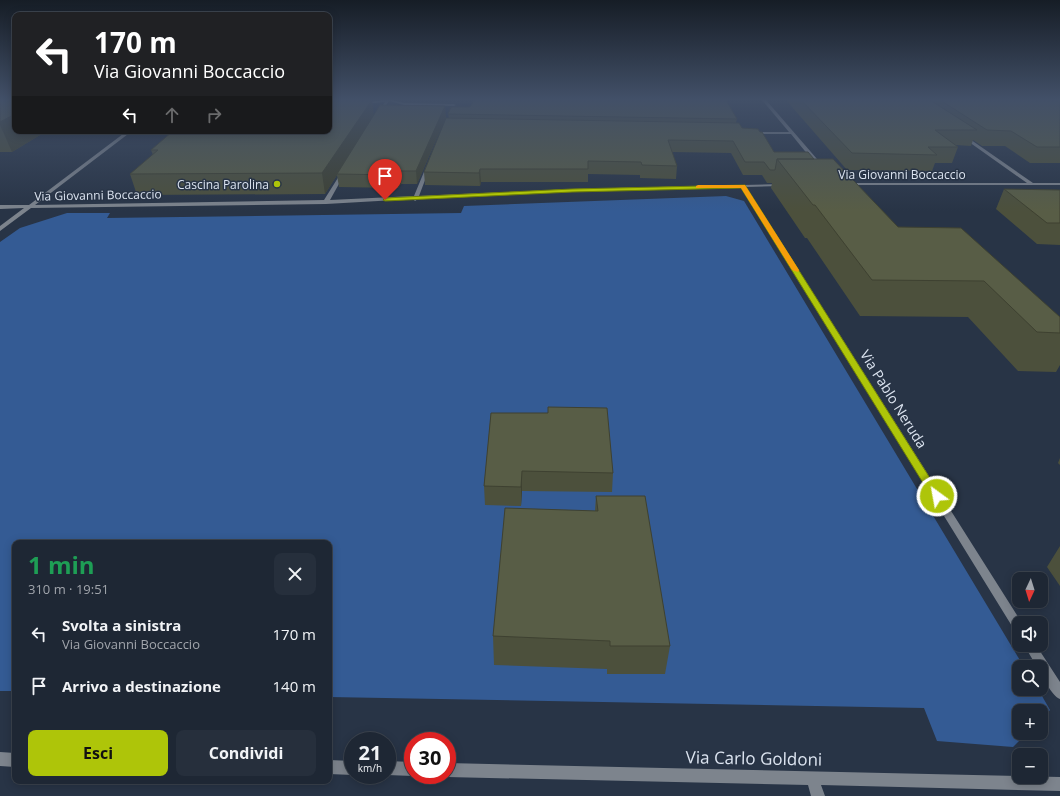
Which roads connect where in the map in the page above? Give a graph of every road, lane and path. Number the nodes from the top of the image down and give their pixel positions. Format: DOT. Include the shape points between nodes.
graph roads {
  1 [pos="122,137"];
  2 [pos="795,137"];
  3 [pos="964,137"];
  4 [pos="817,162"];
  5 [pos="429,164"];
  6 [pos="346,169"];
  7 [pos="844,184"];
  8 [pos="1032,184"];
  9 [pos="1060,184"];
  10 [pos="790,185"];
  11 [pos="743,186"];
  12 [pos="415,199"];
  13 [pos="326,202"];
  14 [pos="30,206"];
  15 [pos="0,207"];
  16 [pos="0,229"];
  17 [pos="1012,617"];
  18 [pos="1034,652"];
  19 [pos="1060,693"];
  20 [pos="0,759"];
  21 [pos="12,760"];
  22 [pos="332,767"];
  23 [pos="344,768"];
  24 [pos="456,770"];
  25 [pos="812,778"];
  26 [pos="1060,784"];
  27 [pos="818,796"];
  1 -- 14 [label="street"];
  2 -- 4 [label="street"];
  3 -- 8 [label="street"];
  5 -- 12 [label="street"];
  6 -- 13 [label="street"];
  7 -- 8 [label="street, Via Giovanni Boccaccio"];
  8 -- 9 [label="street, Via Giovanni Boccaccio"];
  10 -- 11 [label="street, Via Giovanni Boccaccio"];
  11 -- 12 [label="street, Via Giovanni Boccaccio" via="572,190"];
  11 -- 17 [label="street, Via Pablo Neruda"];
  12 -- 13 [label="street, Via Giovanni Boccaccio"];
  13 -- 14 [label="street, Via Giovanni Boccaccio"];
  14 -- 15 [label="street, Via Giovanni Boccaccio"];
  14 -- 16 [label="street"];
  18 -- 19 [label="street"];
  20 -- 21 [label="street"];
  22 -- 23 [label="street"];
  24 -- 25 [label="street, Via Carlo Goldoni"];
  25 -- 26 [label="street, Via Carlo Goldoni"];
  25 -- 27 [label="street"];
}
